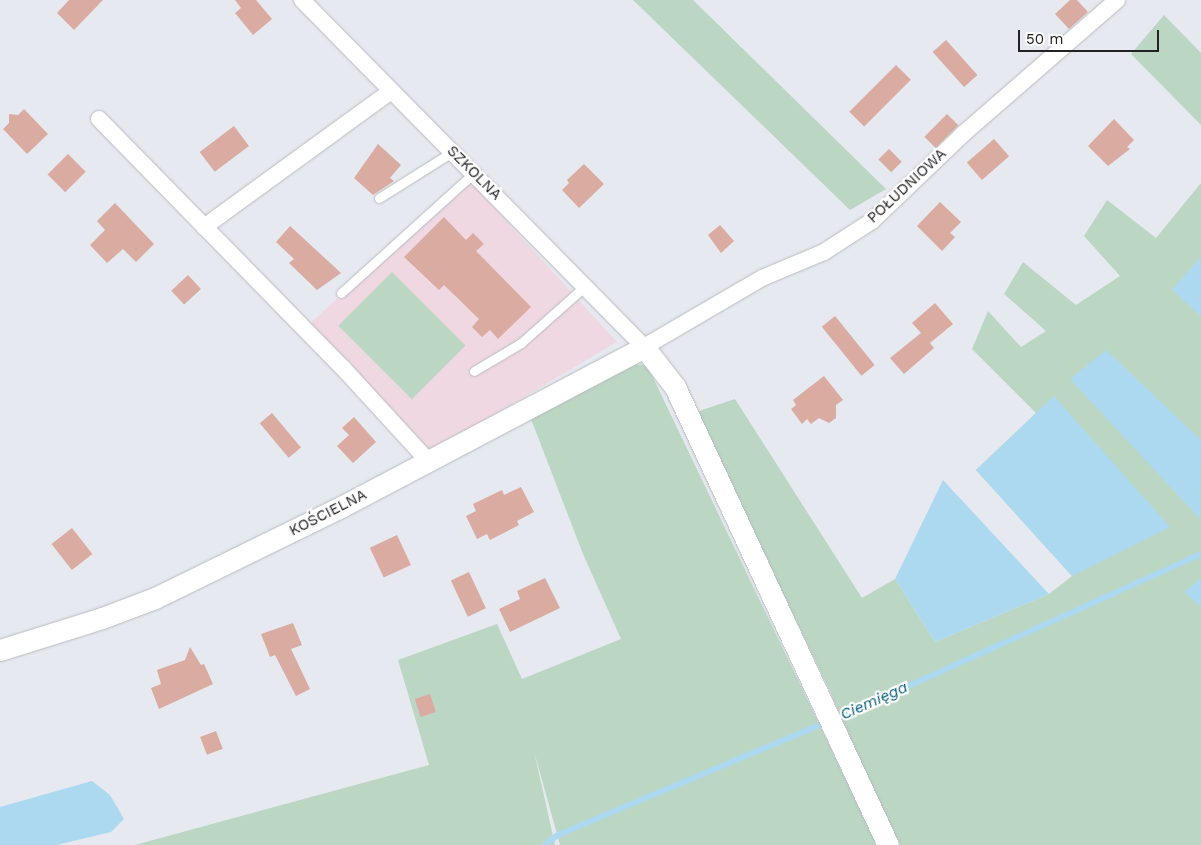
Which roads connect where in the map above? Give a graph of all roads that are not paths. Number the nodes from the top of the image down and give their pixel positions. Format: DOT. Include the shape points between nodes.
graph roads {
  1 [pos="302,0"];
  2 [pos="1117,0"];
  3 [pos="391,91"];
  4 [pos="99,119"];
  5 [pos="452,152"];
  6 [pos="474,174"];
  7 [pos="379,198"];
  8 [pos="204,227"];
  9 [pos="585,286"];
  10 [pos="340,294"];
  11 [pos="644,347"];
  12 [pos="474,371"];
  13 [pos="429,462"];
  14 [pos="0,650"];
  15 [pos="888,845"];
  1 -- 3 [label="street, SZKOLNA"];
  2 -- 11 [label="street, POŁUDNIOWA" via="963,134 872,221 824,252 762,278"];
  3 -- 5 [label="street, SZKOLNA"];
  3 -- 8 [label="street"];
  4 -- 8 [label="street"];
  5 -- 6 [label="street, SZKOLNA"];
  5 -- 7 [label="lane"];
  6 -- 9 [label="street, SZKOLNA"];
  6 -- 10 [label="lane"];
  8 -- 13 [label="street" via="343,368"];
  9 -- 11 [label="street, SZKOLNA"];
  9 -- 12 [label="lane" via="521,343"];
  11 -- 13 [label="street, KOŚCIELNA"];
  11 -- 15 [label="street" via="675,387"];
  13 -- 14 [label="street, KOŚCIELNA" via="155,598"];
}
